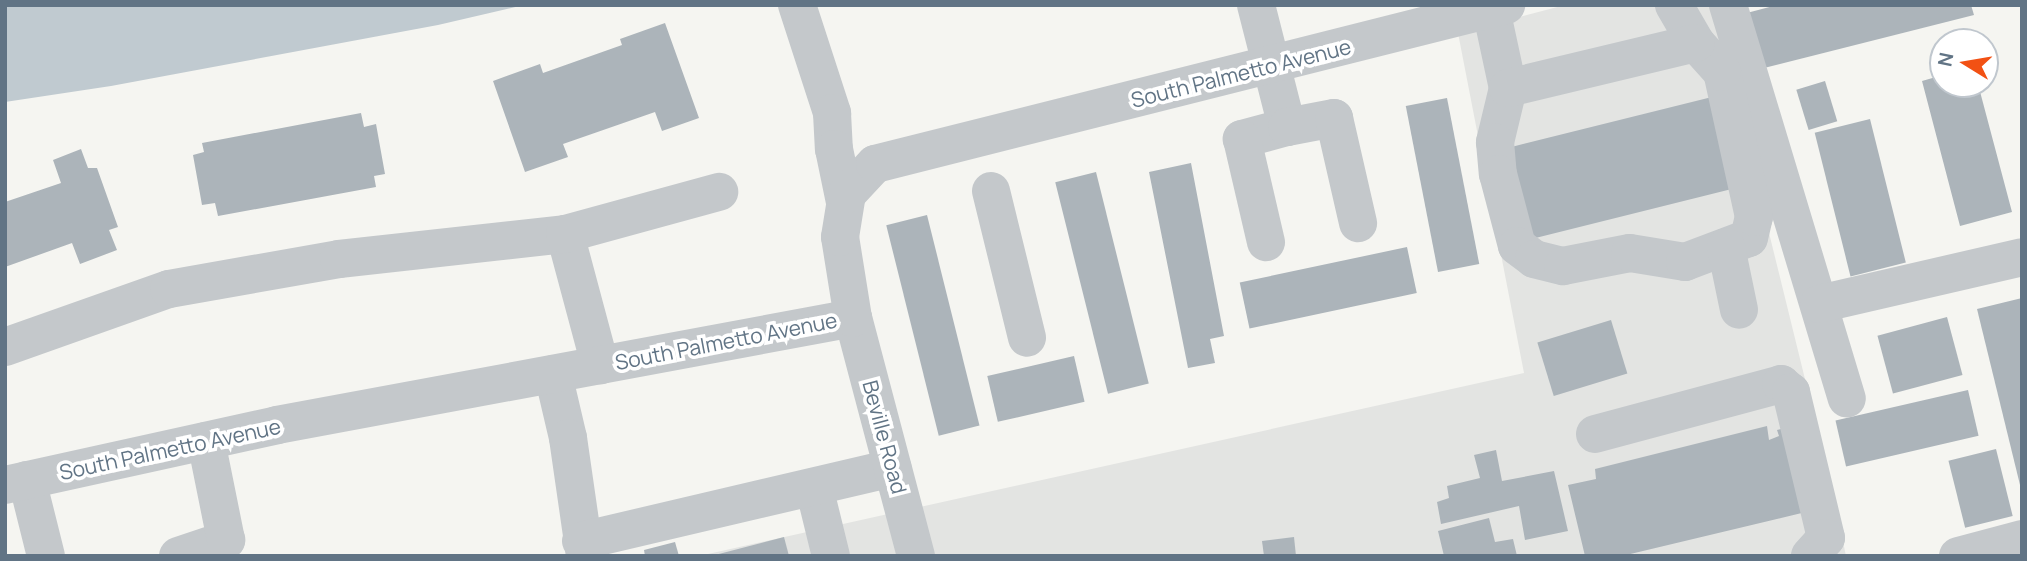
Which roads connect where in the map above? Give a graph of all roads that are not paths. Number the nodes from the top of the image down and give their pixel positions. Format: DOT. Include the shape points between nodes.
graph roads {
  1 [pos="797,5"];
  2 [pos="1256,5"];
  3 [pos="1674,5"];
  4 [pos="1728,5"];
  5 [pos="1499,7"];
  6 [pos="1696,43"];
  7 [pos="1272,65"];
  8 [pos="1508,88"];
  9 [pos="1287,127"];
  10 [pos="981,144"];
  11 [pos="719,192"];
  12 [pos="845,202"];
  13 [pos="1358,223"];
  14 [pos="565,234"];
  15 [pos="1266,242"];
  16 [pos="1726,247"];
  17 [pos="2022,257"];
  18 [pos="1819,304"];
  19 [pos="1739,310"];
  20 [pos="853,318"];
  21 [pos="1027,338"];
  22 [pos="5,346"];
  23 [pos="600,365"];
  24 [pos="553,374"];
  25 [pos="1847,398"];
  26 [pos="1594,434"];
  27 [pos="206,441"];
  28 [pos="893,468"];
  29 [pos="16,483"];
  30 [pos="814,487"];
  31 [pos="2022,539"];
  32 [pos="583,548"];
  33 [pos="46,556"];
  34 [pos="178,556"];
  35 [pos="831,556"];
  36 [pos="916,556"];
  37 [pos="1810,556"];
  38 [pos="1958,556"];
  1 -- 12 [label="street" via="832,113"];
  2 -- 7 [label="street"];
  3 -- 6 [label="street"];
  4 -- 18 [label="street"];
  5 -- 7 [label="street, South Palmetto Avenue"];
  5 -- 8 [label="street"];
  6 -- 8 [label="street"];
  6 -- 16 [label="street" via="1722,72 1754,217 1749,238"];
  7 -- 9 [label="street"];
  7 -- 10 [label="street, South Palmetto Avenue"];
  8 -- 16 [label="street" via="1495,142 1498,174 1517,246 1534,259 1563,266 1630,253 1685,262"];
  9 -- 13 [label="street" via="1334,118"];
  9 -- 15 [label="street" via="1242,139"];
  10 -- 12 [label="street, South Palmetto Avenue" via="875,164"];
  10 -- 21 [label="street" via="970,160 976,186 991,191"];
  11 -- 14 [label="street"];
  12 -- 20 [label="street, South Palmetto Avenue" via="840,237"];
  14 -- 22 [label="street" via="339,259 169,289"];
  14 -- 23 [label="street"];
  16 -- 19 [label="street"];
  17 -- 18 [label="street"];
  18 -- 25 [label="street"];
  20 -- 23 [label="street, South Palmetto Avenue"];
  20 -- 28 [label="street, Beville Road"];
  23 -- 24 [label="street, South Palmetto Avenue"];
  24 -- 27 [label="street, South Palmetto Avenue"];
  24 -- 32 [label="street" via="568,438"];
  26 -- 37 [label="street" via="1781,384 1791,392 1826,538"];
  27 -- 29 [label="street, South Palmetto Avenue"];
  27 -- 34 [label="street" via="226,540"];
  28 -- 30 [label="street"];
  28 -- 36 [label="street, Beville Road"];
  29 -- 33 [label="street"];
  30 -- 32 [label="street"];
  30 -- 35 [label="street"];
  31 -- 38 [label="street"];
}
